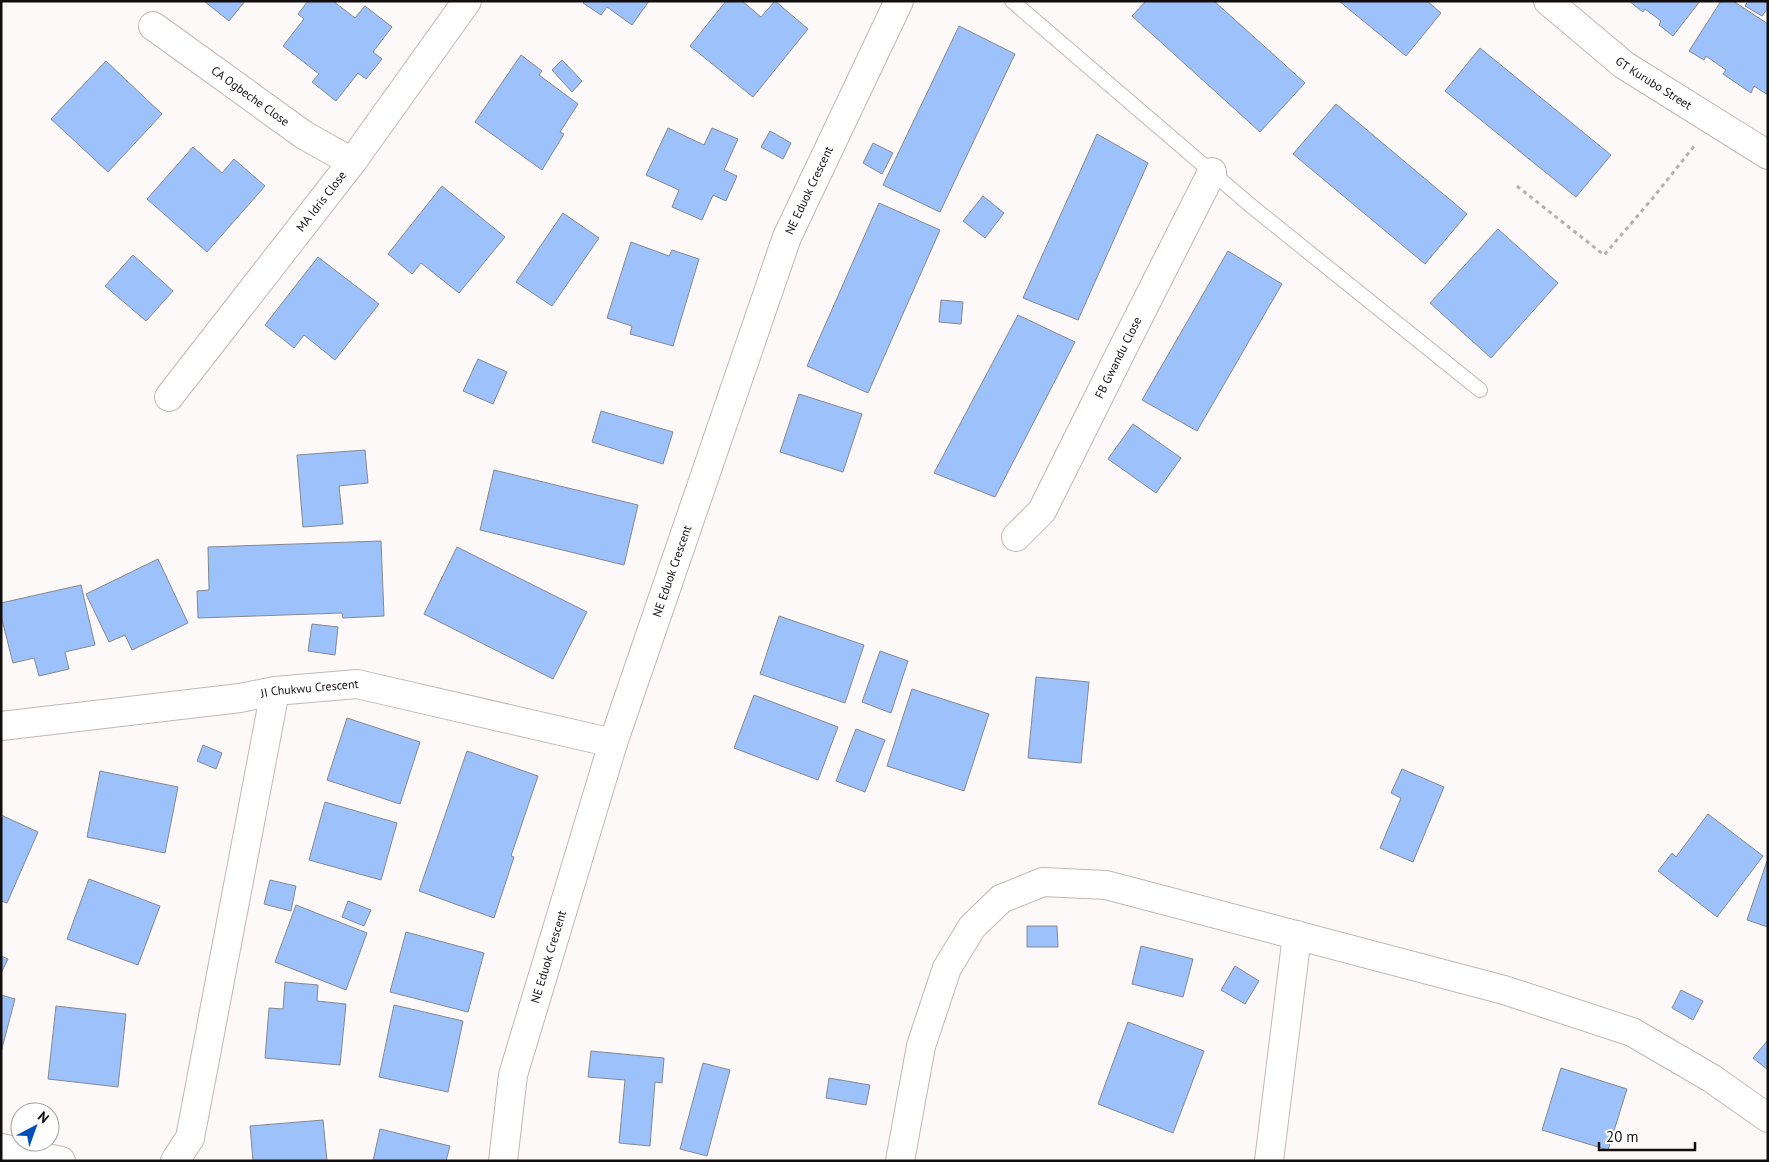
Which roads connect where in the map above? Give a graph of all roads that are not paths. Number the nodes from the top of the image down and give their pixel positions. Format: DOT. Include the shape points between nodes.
graph roads {
  1 [pos="467,1"];
  2 [pos="899,1"];
  3 [pos="1012,1"];
  4 [pos="1548,1"];
  5 [pos="153,26"];
  6 [pos="1768,155"];
  7 [pos="352,162"];
  8 [pos="1212,172"];
  9 [pos="1480,390"];
  10 [pos="169,397"];
  11 [pos="1016,537"];
  12 [pos="275,691"];
  13 [pos="1,726"];
  14 [pos="613,743"];
  15 [pos="1297,935"];
  16 [pos="1768,1118"];
  17 [pos="1,1148"];
  18 [pos="61,1161"];
  19 [pos="175,1161"];
  20 [pos="503,1161"];
  21 [pos="900,1161"];
  22 [pos="1270,1161"];
  1 -- 7 [label="street, MA Idris Close"];
  2 -- 14 [label="street, NE Eduok Crescent" via="787,237"];
  3 -- 8 [label="lane"];
  4 -- 6 [label="street, GT Kurubo Street" via="1624,65"];
  5 -- 7 [label="street, CA Ogbeche Close" via="304,135"];
  7 -- 10 [label="street, MA Idris Close"];
  8 -- 9 [label="lane"];
  8 -- 11 [label="street, FB Gwandu Close" via="1042,511"];
  12 -- 13 [label="street, JI Chukwu Crescent" via="240,698"];
  12 -- 14 [label="street, JI Chukwu Crescent" via="357,684"];
  12 -- 19 [label="street" via="190,1138"];
  14 -- 20 [label="street, NE Eduok Crescent" via="513,1075"];
  15 -- 16 [label="street" via="1504,990 1632,1032 1712,1078"];
  15 -- 21 [label="street" via="1106,885 1043,882 1000,899 972,927 948,968 921,1046"];
  15 -- 22 [label="street"];
  17 -- 18 [label="street"];
}
